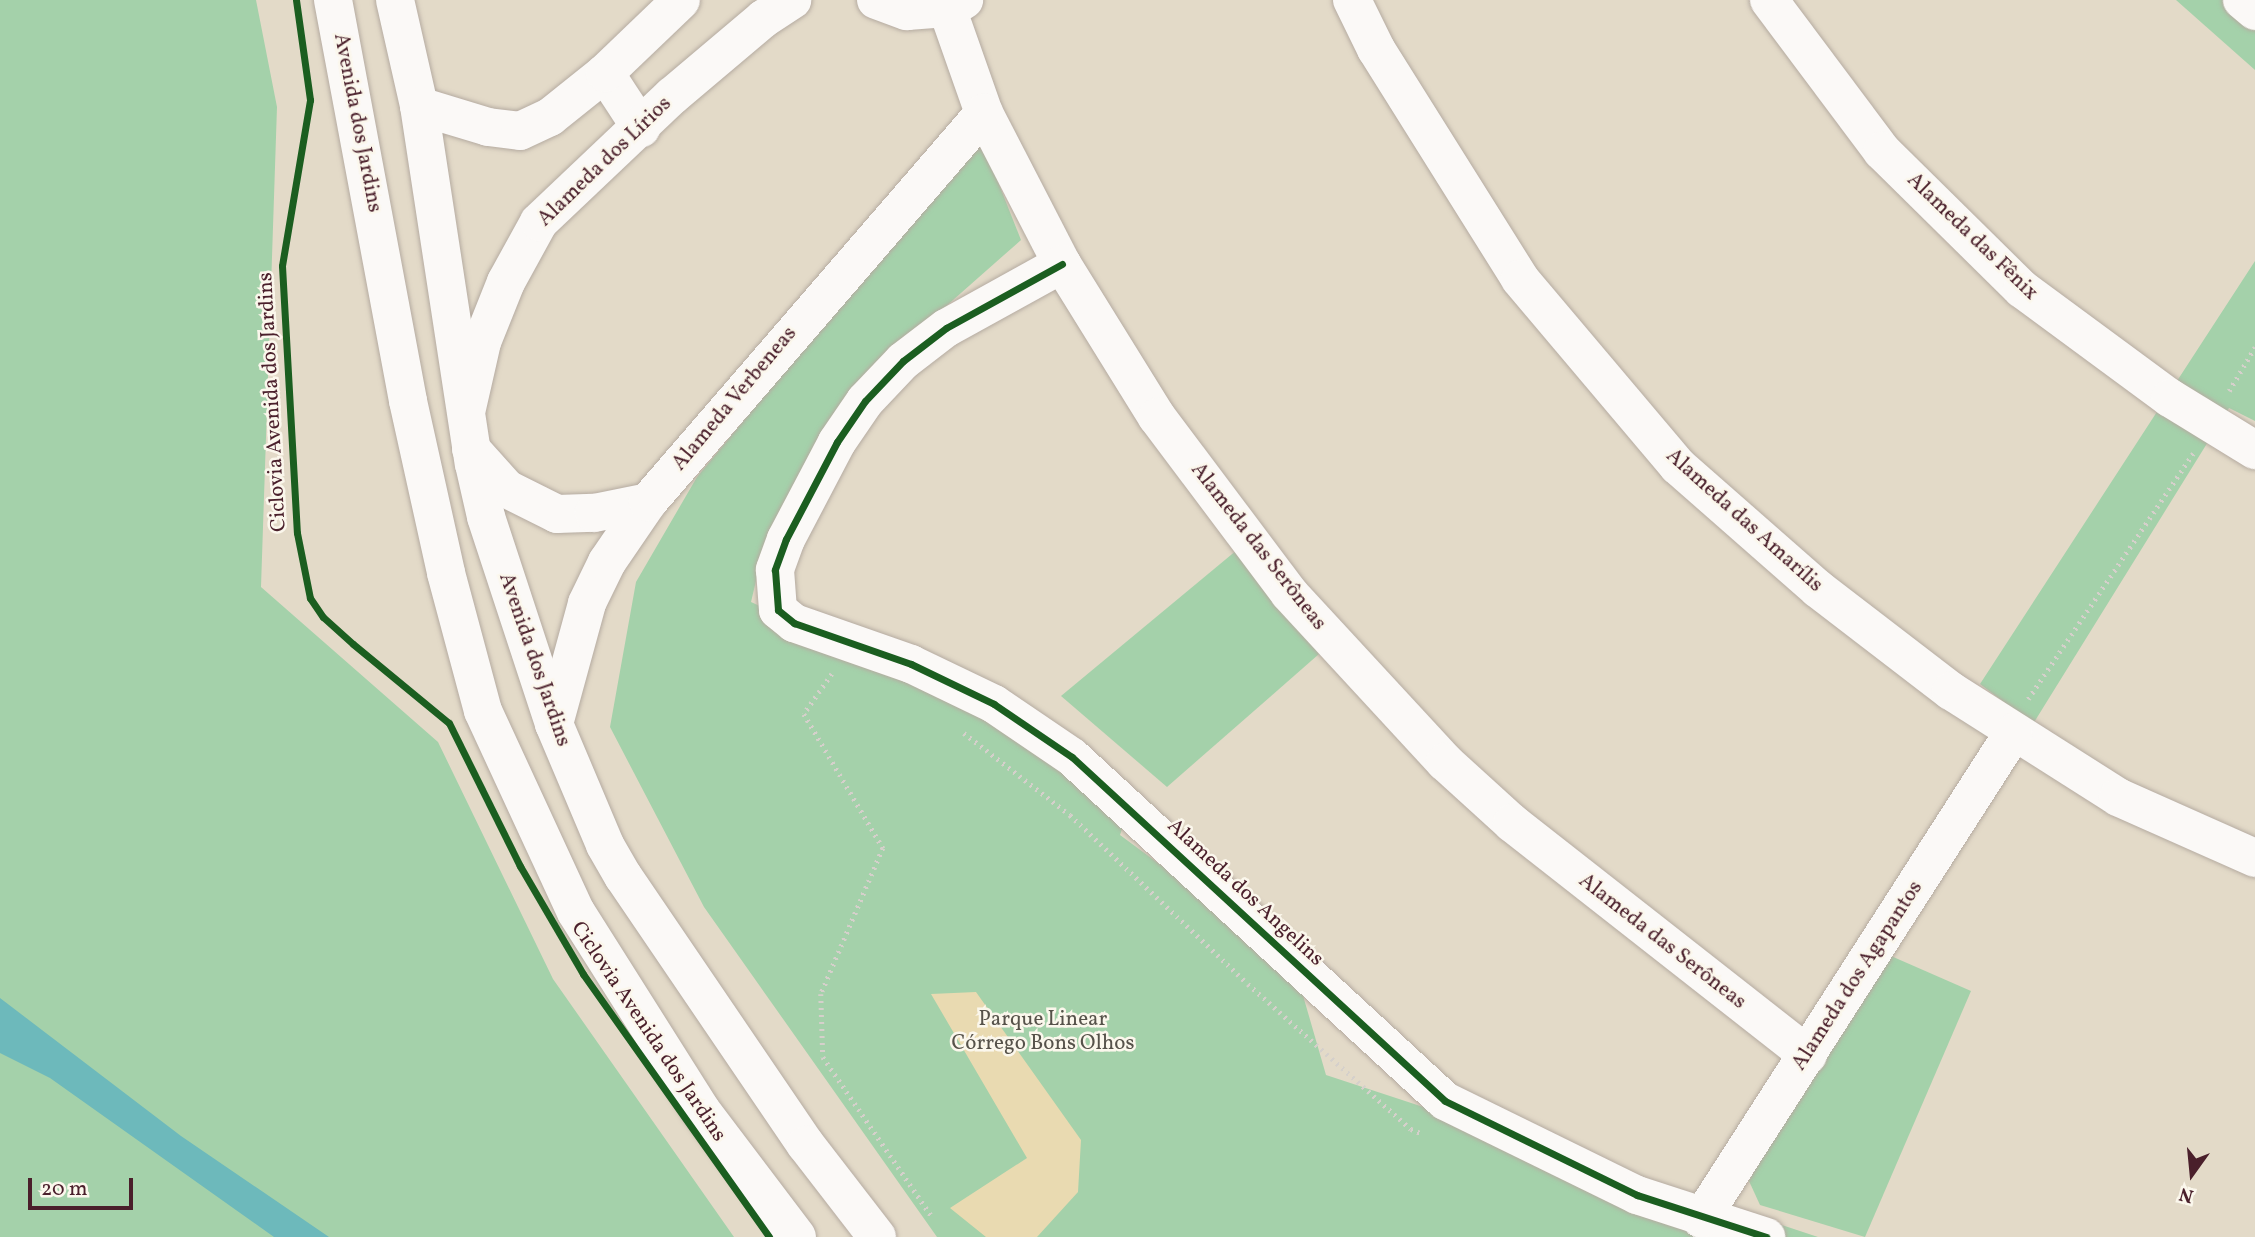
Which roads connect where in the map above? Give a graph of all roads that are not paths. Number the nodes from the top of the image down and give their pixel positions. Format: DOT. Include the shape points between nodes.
graph roads {
  1 [pos="333,0"];
  2 [pos="395,0"];
  3 [pos="681,0"];
  4 [pos="792,0"];
  5 [pos="876,0"];
  6 [pos="1352,0"];
  7 [pos="1769,0"];
  8 [pos="2242,0"];
  9 [pos="956,4"];
  10 [pos="2255,11"];
  11 [pos="604,73"];
  12 [pos="419,106"];
  13 [pos="984,113"];
  14 [pos="641,128"];
  15 [pos="1062,264"];
  16 [pos="467,408"];
  17 [pos="471,449"];
  18 [pos="2255,450"];
  19 [pos="648,502"];
  20 [pos="2018,716"];
  21 [pos="554,724"];
  22 [pos="605,845"];
  23 [pos="2255,858"];
  24 [pos="556,875"];
  25 [pos="1808,1055"];
  26 [pos="1701,1219"];
  27 [pos="797,1237"];
  28 [pos="877,1237"];
  29 [pos="1766,1237"];
  1 -- 24 [label="street, Avenida dos Jardins" via="408,401 446,573 484,711"];
  2 -- 12 [label="street, Avenida dos Jardins"];
  3 -- 11 [label="street"];
  4 -- 14 [label="street, Alameda dos Lírios" via="752,28"];
  5 -- 9 [label="street" via="907,12"];
  6 -- 20 [label="street, Alameda das Amarílis" via="1376,49 1520,279 1678,467 1818,589"];
  7 -- 18 [label="street, Alameda das Fênix" via="1882,150 2022,289 2170,398"];
  8 -- 10 [label="street"];
  9 -- 13 [label="street, Alameda das Serôneas"];
  11 -- 12 [label="street" via="550,117 520,131 488,127"];
  11 -- 14 [label="street"];
  12 -- 16 [label="street, Avenida dos Jardins"];
  13 -- 15 [label="street, Alameda das Serôneas"];
  13 -- 19 [label="street, Alameda Verbeneas"];
  14 -- 16 [label="street, Alameda dos Lírios" via="539,222 506,282 482,342"];
  15 -- 25 [label="street, Alameda das Serôneas" via="1157,417 1289,593 1445,762 1639,927"];
  15 -- 26 [label="street, Alameda dos Angelins" via="946,328 903,361 865,401 837,442 786,539 775,570 778,610 794,623 923,670 994,704 1072,757 1444,1101 1637,1195"];
  16 -- 17 [label="street, Avenida dos Jardins"];
  17 -- 19 [label="street" via="507,489 557,514 594,513"];
  17 -- 21 [label="street, Avenida dos Jardins" via="486,517"];
  19 -- 21 [label="street, Alameda Verbeneas" via="607,562 587,603"];
  20 -- 23 [label="street, Alameda das Amarílis" via="2118,797"];
  20 -- 25 [label="street, Alameda dos Agapantos"];
  21 -- 22 [label="street, Avenida dos Jardins"];
  22 -- 24 [label="street"];
  22 -- 28 [label="street, Avenida dos Jardins" via="806,1145"];
  24 -- 27 [label="street, Avenida dos Jardins" via="701,1110"];
  25 -- 26 [label="street, Alameda dos Agapantos"];
  26 -- 29 [label="street, Alameda dos Angelins"];
}
